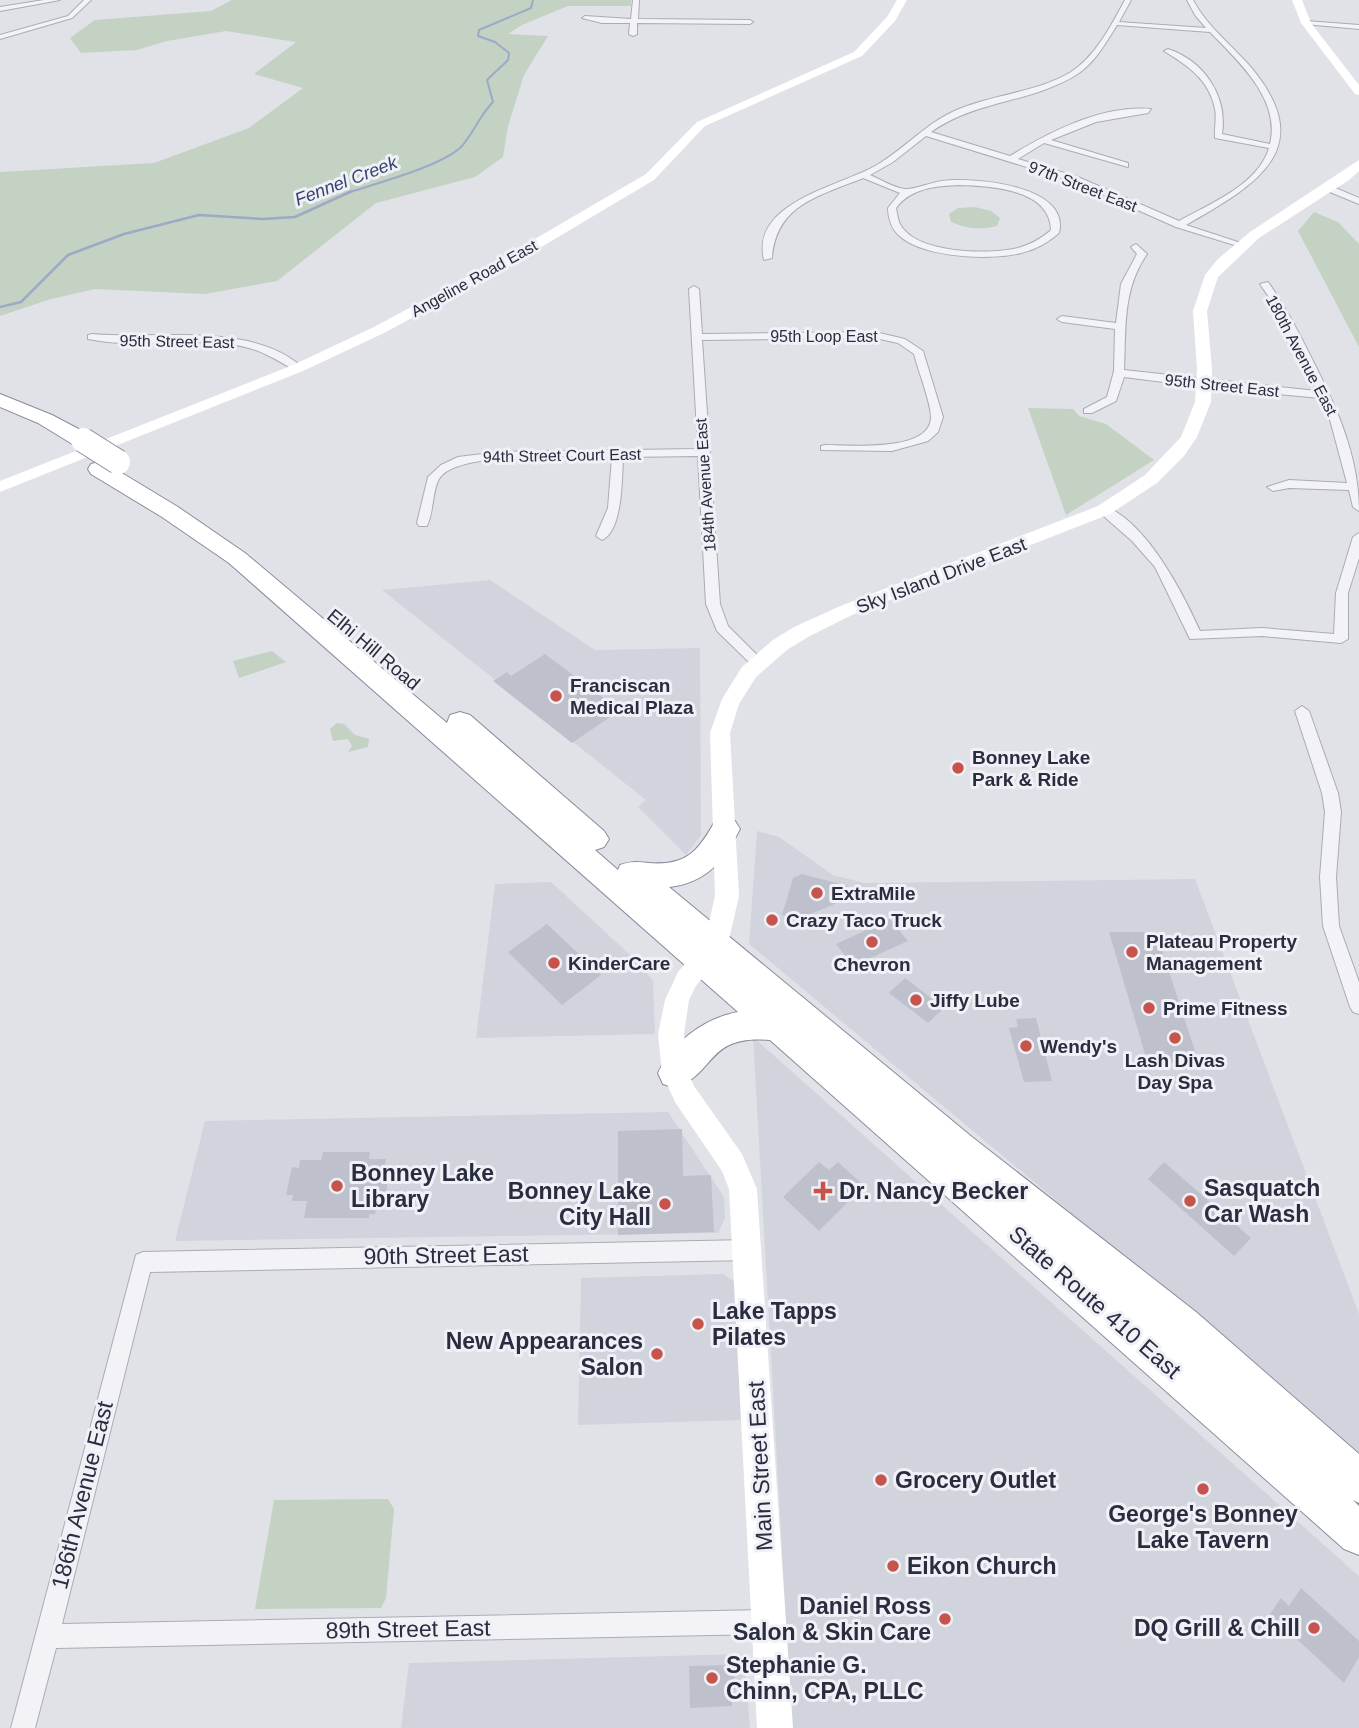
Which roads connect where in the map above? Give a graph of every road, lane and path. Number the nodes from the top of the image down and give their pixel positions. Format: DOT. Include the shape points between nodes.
graph roads {
  1 [pos="57,0"];
  2 [pos="88,0"];
  3 [pos="636,0"];
  4 [pos="902,0"];
  5 [pos="1128,0"];
  6 [pos="1190,0"];
  7 [pos="1297,0"];
  8 [pos="0,9"];
  9 [pos="585,18"];
  10 [pos="634,21"];
  11 [pos="750,22"];
  12 [pos="1114,23"];
  13 [pos="1306,23"];
  14 [pos="1359,27"];
  15 [pos="1211,30"];
  16 [pos="633,34"];
  17 [pos="0,37"];
  18 [pos="1168,51"];
  19 [pos="1359,92"];
  20 [pos="1148,111"];
  21 [pos="923,132"];
  22 [pos="1042,140"];
  23 [pos="1275,147"];
  24 [pos="1011,159"];
  25 [pos="1359,164"];
  26 [pos="1125,165"];
  27 [pos="863,175"];
  28 [pos="1328,188"];
  29 [pos="906,193"];
  30 [pos="1359,201"];
  31 [pos="1179,226"];
  32 [pos="1241,246"];
  33 [pos="1136,247"];
  34 [pos="767,258"];
  35 [pos="1265,284"];
  36 [pos="695,289"];
  37 [pos="1062,319"];
  38 [pos="1122,327"];
  39 [pos="92,337"];
  40 [pos="697,337"];
  41 [pos="298,368"];
  42 [pos="1120,373"];
  43 [pos="1203,384"];
  44 [pos="1325,395"];
  45 [pos="0,400"];
  46 [pos="1088,411"];
  47 [pos="0,415"];
  48 [pos="73,443"];
  49 [pos="825,448"];
  50 [pos="703,452"];
  51 [pos="618,453"];
  52 [pos="109,465"];
  53 [pos="0,487"];
  54 [pos="1273,487"];
  55 [pos="1354,487"];
  56 [pos="1359,507"];
  57 [pos="1104,510"];
  58 [pos="423,523"];
  59 [pos="602,536"];
  60 [pos="1359,537"];
  61 [pos="758,663"];
  62 [pos="1302,711"];
  63 [pos="725,829"];
  64 [pos="631,873"];
  65 [pos="709,952"];
  66 [pos="1359,1007"];
  67 [pos="777,1026"];
  68 [pos="675,1073"];
  69 [pos="748,1250"];
  70 [pos="143,1262"];
  71 [pos="1359,1482"];
  72 [pos="1359,1534"];
  73 [pos="769,1622"];
  74 [pos="46,1636"];
  75 [pos="23,1728"];
  76 [pos="775,1728"];
  1 -- 8 [label="street"];
  2 -- 17 [label="street" via="70,18"];
  3 -- 10 [label="street"];
  4 -- 41 [label="street, Angeline Road East" via="858,54 701,124 650,177 618,197 403,317"];
  5 -- 12 [label="street"];
  6 -- 15 [label="street"];
  7 -- 13 [label="street"];
  9 -- 10 [label="street"];
  10 -- 11 [label="street"];
  10 -- 16 [label="street"];
  12 -- 15 [label="street"];
  12 -- 21 [label="street" via="1074,73 964,110"];
  13 -- 14 [label="street"];
  13 -- 19 [label="street"];
  15 -- 23 [label="street" via="1269,98 1277,118"];
  18 -- 23 [label="street" via="1184,58 1212,90 1220,110 1217,136"];
  20 -- 22 [label="street" via="1123,112 1074,125"];
  21 -- 24 [label="street, 97th Street East"];
  21 -- 27 [label="street"];
  22 -- 24 [label="street"];
  22 -- 26 [label="street"];
  23 -- 31 [label="street" via="1266,164 1245,184"];
  24 -- 31 [label="street, 97th Street East" via="1090,185"];
  25 -- 28 [label="street, Sky Island Drive East"];
  27 -- 29 [label="street"];
  27 -- 34 [label="street" via="804,200 783,215 770,233"];
  28 -- 30 [label="street"];
  28 -- 32 [label="street, Sky Island Drive East"];
  29 -- 29 [label="street" via="892,208 894,224 912,239 944,251 987,256 1022,252 1046,242 1057,227 1055,216 1044,204 1009,188 959,182"];
  31 -- 32 [label="street, 97th Street East"];
  32 -- 43 [label="street, Sky Island Drive East" via="1219,265 1202,298"];
  33 -- 38 [label="street" via="1142,254 1127,281"];
  35 -- 44 [label="street, 180th Avenue East"];
  36 -- 40 [label="street, 184th Avenue East"];
  37 -- 38 [label="street"];
  38 -- 42 [label="street"];
  39 -- 41 [label="street, 95th Street East" via="243,341"];
  40 -- 49 [label="street, 95th Loop East" via="874,335 901,341 919,353 937,417 933,433 900,447"];
  40 -- 50 [label="street, 184th Avenue East"];
  41 -- 53 [label="street, Angeline Road East"];
  42 -- 43 [label="street, 95th Street East"];
  42 -- 46 [label="street" via="1112,399"];
  43 -- 44 [label="street, 95th Street East"];
  43 -- 57 [label="street, Sky Island Drive East" via="1196,423 1174,457 1135,493"];
  44 -- 55 [label="street, 180th Avenue East" via="1342,437"];
  45 -- 48 [label="highway, Elhi Hill Road" via="44,419"];
  47 -- 48 [label="highway, Elhi Hill Road"];
  48 -- 52 [label="highway, Elhi Hill Road"];
  50 -- 51 [label="street, 94th Street Court East"];
  50 -- 61 [label="street, 184th Avenue East" via="715,616"];
  51 -- 58 [label="street, 94th Street Court East" via="482,456 454,462 434,477"];
  51 -- 59 [label="street" via="614,508"];
  52 -- 64 [label="highway, Elhi Hill Road" via="205,514 247,542 520,772"];
  52 -- 65 [label="highway, Elhi Hill Road" via="237,558"];
  54 -- 55 [label="street"];
  55 -- 56 [label="street, 180th Avenue East"];
  57 -- 60 [label="street" via="1162,565 1195,636 1262,632 1341,639 1342,593"];
  57 -- 61 [label="street, Sky Island Drive East" via="845,611 791,638"];
  61 -- 63 [label="street, Sky Island Drive East" via="729,704 720,733"];
  62 -- 66 [label="street" via="1333,811 1328,877 1331,926"];
  63 -- 64 [label="highway" via="716,849 696,868 670,877"];
  63 -- 65 [label="street, Sky Island Drive East" via="727,895"];
  64 -- 65 [label="highway, Elhi Hill Road"];
  65 -- 67 [label="highway, State Route 410 East"];
  65 -- 68 [label="street, Main Street East" via="687,979 672,1016"];
  65 -- 71 [label="highway, State Route 410 East" via="1182,1326"];
  67 -- 68 [label="highway" via="721,1030 707,1038"];
  67 -- 72 [label="highway, State Route 410 East"];
  68 -- 69 [label="street, Main Street East" via="695,1114 732,1163 743,1189"];
  69 -- 70 [label="street, 90th Street East"];
  69 -- 73 [label="street, Main Street East"];
  70 -- 74 [label="street, 186th Avenue East"];
  73 -- 74 [label="street, 89th Street East"];
  73 -- 76 [label="street, Main Street East"];
  74 -- 75 [label="street, 186th Avenue East"];
}
